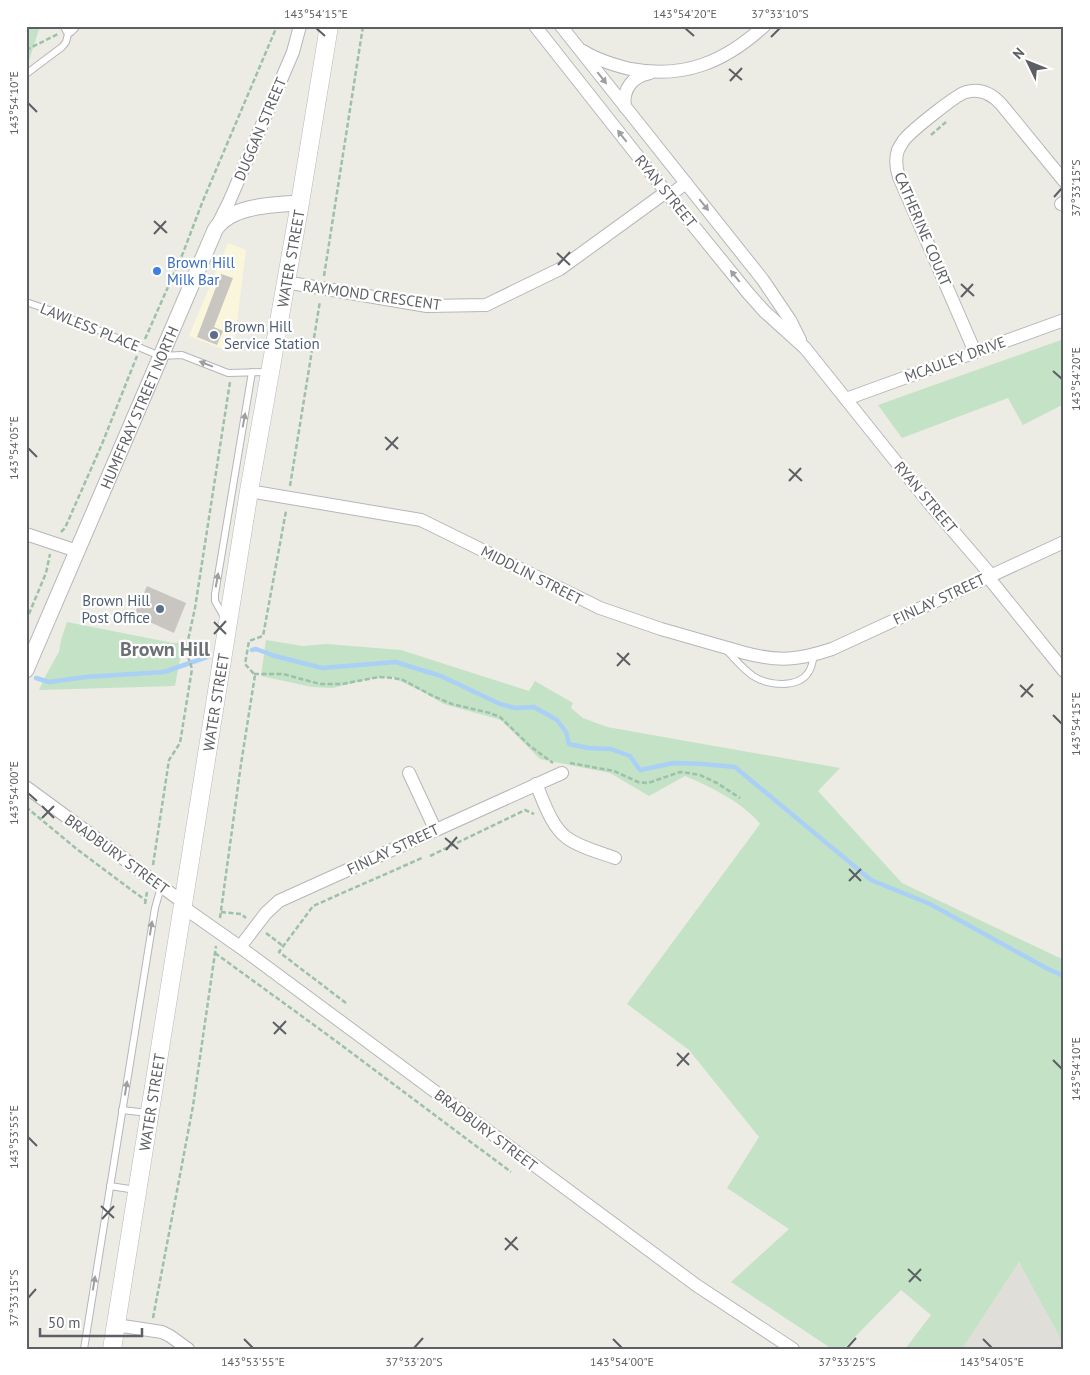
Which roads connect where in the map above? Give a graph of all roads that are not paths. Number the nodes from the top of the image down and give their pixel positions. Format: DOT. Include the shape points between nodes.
graph roads {
  1 [pos="300,26"];
  2 [pos="329,26"];
  3 [pos="535,26"];
  4 [pos="561,26"];
  5 [pos="764,26"];
  6 [pos="69,28"];
  7 [pos="576,45"];
  8 [pos="652,72"];
  9 [pos="26,74"];
  10 [pos="625,107"];
  11 [pos="1064,181"];
  12 [pos="686,183"];
  13 [pos="666,192"];
  14 [pos="300,203"];
  15 [pos="215,230"];
  16 [pos="285,282"];
  17 [pos="766,300"];
  18 [pos="26,302"];
  19 [pos="1064,320"];
  20 [pos="805,348"];
  21 [pos="975,352"];
  22 [pos="160,356"];
  23 [pos="252,372"];
  24 [pos="270,372"];
  25 [pos="846,399"];
  26 [pos="249,491"];
  27 [pos="26,534"];
  28 [pos="1064,542"];
  29 [pos="77,551"];
  30 [pos="990,576"];
  31 [pos="228,626"];
  32 [pos="724,647"];
  33 [pos="814,654"];
  34 [pos="26,670"];
  35 [pos="1064,671"];
  36 [pos="564,768"];
  37 [pos="409,773"];
  38 [pos="536,784"];
  39 [pos="26,788"];
  40 [pos="435,829"];
  41 [pos="614,858"];
  42 [pos="161,886"];
  43 [pos="184,905"];
  44 [pos="240,948"];
  45 [pos="122,1110"];
  46 [pos="150,1114"];
  47 [pos="110,1186"];
  48 [pos="138,1190"];
  49 [pos="116,1325"];
  50 [pos="84,1349"];
  51 [pos="112,1349"];
  52 [pos="188,1349"];
  53 [pos="793,1349"];
  1 -- 15 [label="street, DUGGAN STREET" via="293,52"];
  2 -- 14 [label="main road, WATER STREET"];
  13 -- 3 [label="street, RYAN STREET, one-way"];
  4 -- 7 [label="street, RYAN STREET"];
  5 -- 8 [label="street" via="711,62 680,71"];
  6 -- 9 [label="lane" via="62,47"];
  7 -- 8 [label="street" via="602,61"];
  7 -- 10 [label="street, RYAN STREET, one-way"];
  8 -- 10 [label="street" via="639,76 629,85 624,98"];
  10 -- 12 [label="street, RYAN STREET"];
  11 -- 21 [label="street, CATHERINE COURT" via="1001,104 984,92 968,91 956,97 910,134 899,149 896,162 899,177"];
  12 -- 13 [label="street, RAYMOND CRESCENT" via="674,192"];
  12 -- 17 [label="street, RYAN STREET, one-way" via="763,280"];
  13 -- 16 [label="street, RAYMOND CRESCENT" via="560,269 486,306 426,306"];
  17 -- 13 [label="street, RYAN STREET, one-way"];
  14 -- 15 [label="street, HUMFFRAY STREET NORTH" via="236,213 222,220"];
  14 -- 16 [label="main road, WATER STREET"];
  15 -- 22 [label="street, HUMFFRAY STREET NORTH"];
  16 -- 24 [label="main road, WATER STREET"];
  17 -- 20 [label="street, RYAN STREET" via="790,320"];
  17 -- 20 [label="street, RYAN STREET" via="769,316"];
  18 -- 22 [label="lane, LAWLESS PLACE"];
  19 -- 21 [label="street, MCAULEY DRIVE"];
  20 -- 25 [label="street, RYAN STREET"];
  21 -- 25 [label="street, MCAULEY DRIVE"];
  23 -- 22 [label="lane, LAWLESS PLACE, one-way" via="228,373 182,355"];
  22 -- 29 [label="street, HUMFFRAY STREET NORTH"];
  23 -- 24 [label="lane, LAWLESS PLACE"];
  31 -- 23 [label="lane, one-way" via="215,594"];
  24 -- 26 [label="main road, WATER STREET"];
  25 -- 30 [label="street, RYAN STREET"];
  26 -- 31 [label="main road, WATER STREET"];
  26 -- 32 [label="street, MIDDLIN STREET" via="421,520 600,608"];
  27 -- 29 [label="street"];
  28 -- 30 [label="street, FINLAY STREET"];
  29 -- 34 [label="street, HUMFFRAY STREET NORTH"];
  30 -- 33 [label="street, FINLAY STREET"];
  30 -- 35 [label="street, RYAN STREET"];
  31 -- 43 [label="main road, WATER STREET"];
  32 -- 33 [label="street, MIDDLIN STREET" via="778,659"];
  32 -- 33 [label="lane" via="752,675 775,683 794,682 805,677"];
  36 -- 38 [label="street, FINLAY STREET"];
  37 -- 40 [label="street"];
  38 -- 40 [label="street, FINLAY STREET"];
  38 -- 41 [label="street" via="556,826 566,837"];
  39 -- 42 [label="street, BRADBURY STREET"];
  40 -- 44 [label="street, FINLAY STREET" via="279,901"];
  42 -- 43 [label="street, BRADBURY STREET"];
  45 -- 42 [label="lane, WATER STREET, one-way"];
  43 -- 44 [label="street, BRADBURY STREET"];
  43 -- 46 [label="main road, WATER STREET"];
  44 -- 53 [label="street, BRADBURY STREET" via="696,1285"];
  45 -- 46 [label="lane"];
  45 -- 47 [label="lane, WATER STREET"];
  46 -- 48 [label="main road, WATER STREET"];
  47 -- 48 [label="lane"];
  50 -- 47 [label="lane, WATER STREET, one-way"];
  48 -- 49 [label="main road, WATER STREET"];
  49 -- 51 [label="main road, WATER STREET"];
  49 -- 52 [label="street" via="166,1334"];
}
